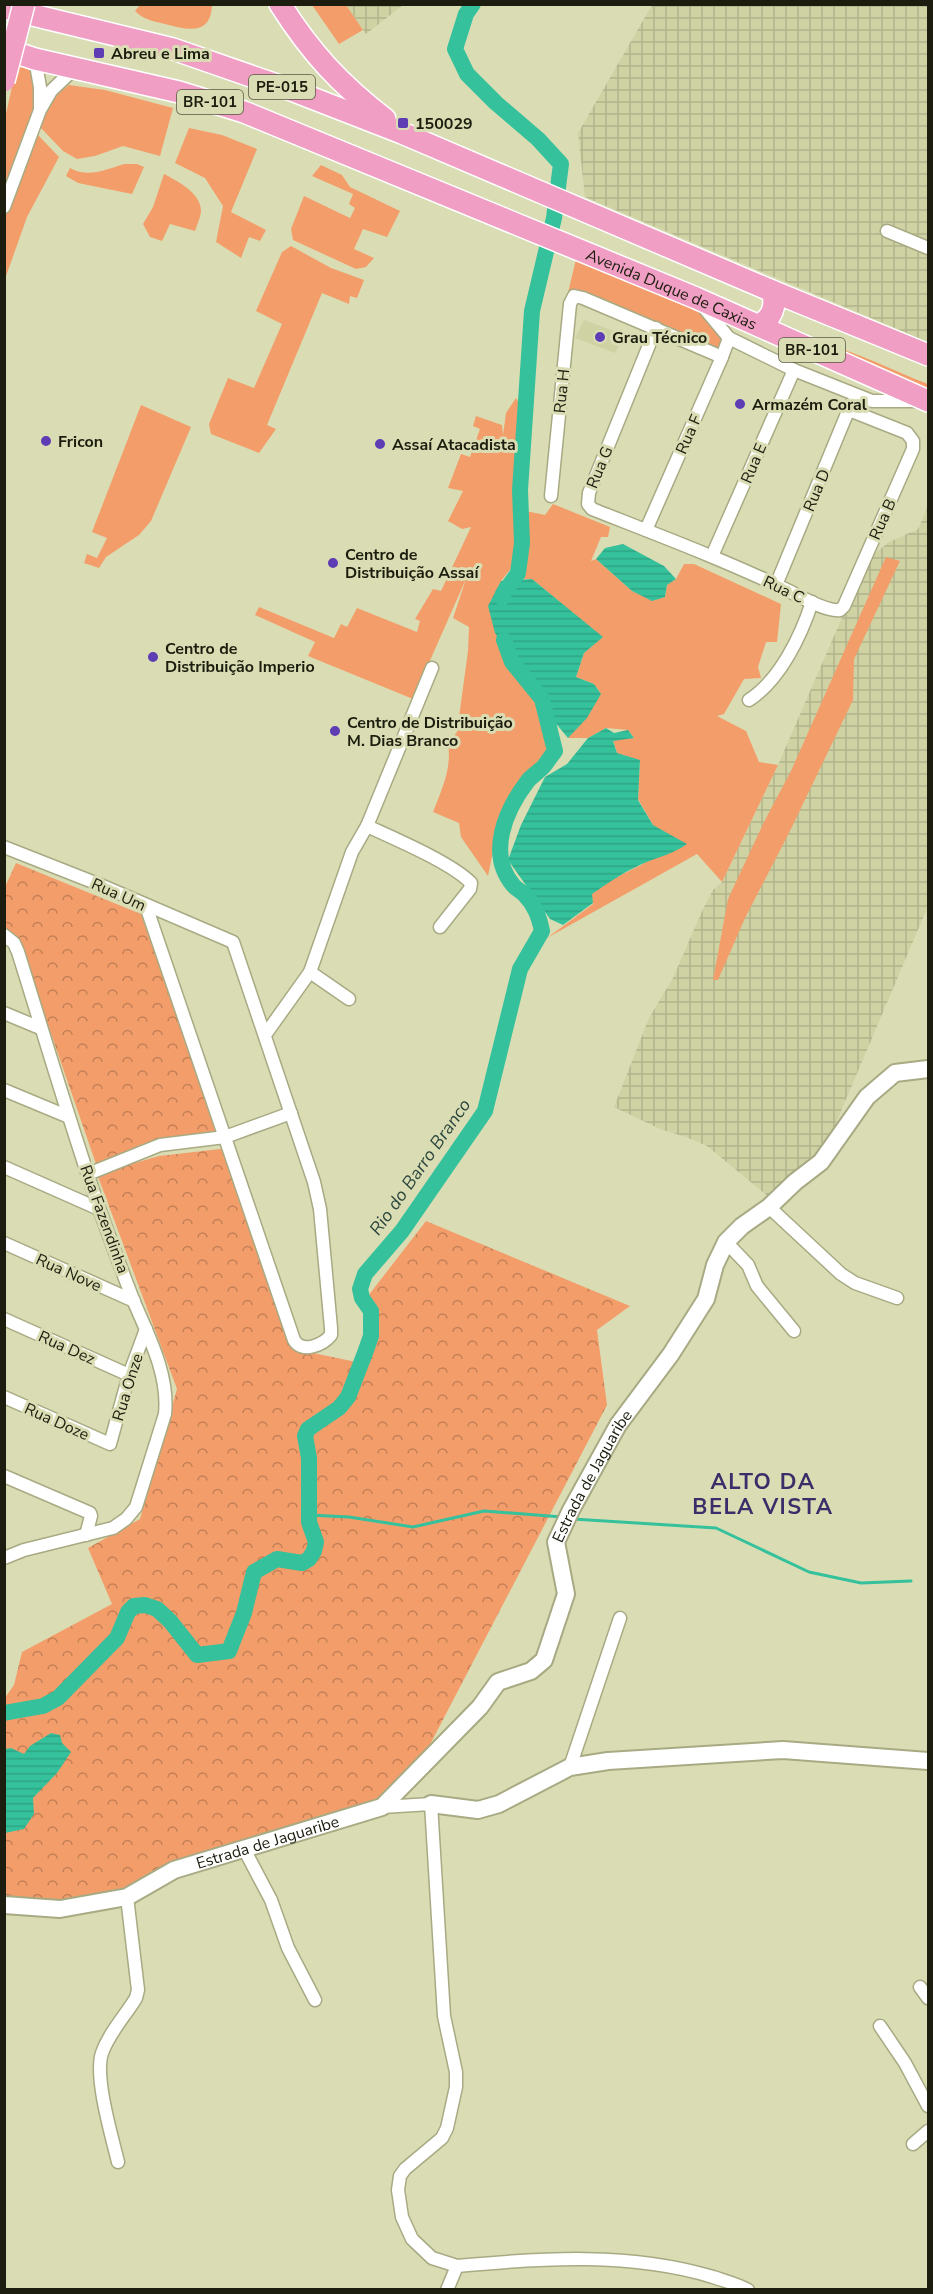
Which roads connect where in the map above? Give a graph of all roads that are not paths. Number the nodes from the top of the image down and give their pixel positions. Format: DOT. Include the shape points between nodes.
graph roads {
  1 [pos="24,4"];
  2 [pos="280,4"];
  3 [pos="4,8"];
  4 [pos="4,50"];
  5 [pos="35,58"];
  6 [pos="76,67"];
  7 [pos="4,81"];
  8 [pos="40,110"];
  9 [pos="402,133"];
  10 [pos="4,207"];
  11 [pos="887,231"];
  12 [pos="928,248"];
  13 [pos="772,291"];
  14 [pos="696,298"];
  15 [pos="758,326"];
  16 [pos="656,328"];
  17 [pos="729,338"];
  18 [pos="928,355"];
  19 [pos="723,357"];
  20 [pos="794,370"];
  21 [pos="854,395"];
  22 [pos="928,401"];
  23 [pos="849,410"];
  24 [pos="551,496"];
  25 [pos="646,530"];
  26 [pos="718,558"];
  27 [pos="776,585"];
  28 [pos="812,602"];
  29 [pos="844,606"];
  30 [pos="432,668"];
  31 [pos="749,700"];
  32 [pos="367,826"];
  33 [pos="4,847"];
  34 [pos="146,906"];
  35 [pos="440,927"];
  36 [pos="4,934"];
  37 [pos="310,972"];
  38 [pos="349,999"];
  39 [pos="4,1013"];
  40 [pos="40,1028"];
  41 [pos="265,1035"];
  42 [pos="928,1069"];
  43 [pos="4,1090"];
  44 [pos="291,1113"];
  45 [pos="69,1117"];
  46 [pos="225,1137"];
  47 [pos="4,1167"];
  48 [pos="88,1174"];
  49 [pos="769,1207"];
  50 [pos="99,1209"];
  51 [pos="726,1242"];
  52 [pos="4,1244"];
  53 [pos="897,1298"];
  54 [pos="134,1300"];
  55 [pos="4,1319"];
  56 [pos="146,1329"];
  57 [pos="794,1331"];
  58 [pos="129,1375"];
  59 [pos="4,1397"];
  60 [pos="109,1444"];
  61 [pos="4,1476"];
  62 [pos="86,1535"];
  63 [pos="4,1558"];
  64 [pos="620,1618"];
  65 [pos="928,1761"];
  66 [pos="570,1767"];
  67 [pos="431,1804"];
  68 [pos="382,1807"];
  69 [pos="244,1849"];
  70 [pos="127,1897"];
  71 [pos="4,1905"];
  72 [pos="920,1987"];
  73 [pos="928,1998"];
  74 [pos="315,2000"];
  75 [pos="880,2026"];
  76 [pos="928,2106"];
  77 [pos="928,2131"];
  78 [pos="913,2144"];
  79 [pos="118,2162"];
  80 [pos="457,2266"];
  81 [pos="447,2289"];
  82 [pos="748,2289"];
  1 -- 7 [label="highway, bridge"];
  2 -- 9 [label="highway, BR-101" via="324,66"];
  3 -- 9 [label="highway, PE-015" via="173,50"];
  4 -- 5 [label="highway, BR-101"];
  5 -- 6 [label="highway, BR-101"];
  5 -- 8 [label="street"];
  6 -- 8 [label="street" via="51,91"];
  6 -- 14 [label="highway, Avenida Duque de Caxias / BR-101" via="244,112"];
  8 -- 10 [label="street"];
  9 -- 13 [label="highway, BR-101"];
  11 -- 12 [label="street"];
  13 -- 15 [label="highway" via="772,310"];
  13 -- 18 [label="highway, BR-101"];
  14 -- 15 [label="highway, Avenida Duque de Caxias / BR-101"];
  14 -- 17 [label="street, BR-101"];
  15 -- 22 [label="highway, Avenida Duque de Caxias / BR-101"];
  16 -- 19 [label="street"];
  16 -- 24 [label="street, Rua H" via="574,296 570,304"];
  16 -- 25 [label="street, Rua G" via="587,498 592,509"];
  17 -- 19 [label="street, Rua F"];
  17 -- 20 [label="street, BR-101"];
  19 -- 25 [label="street, Rua F"];
  20 -- 21 [label="street, BR-101"];
  20 -- 26 [label="street, Rua E"];
  21 -- 22 [label="street, BR-101" via="872,401"];
  21 -- 23 [label="street, Rua D"];
  23 -- 27 [label="street, Rua D"];
  23 -- 29 [label="street, Rua B" via="907,433 913,449"];
  25 -- 26 [label="street, Rua G"];
  26 -- 27 [label="street, Rua C"];
  27 -- 28 [label="street, Rua C"];
  28 -- 29 [label="street, Rua C" via="836,611"];
  28 -- 31 [label="street" via="778,669"];
  30 -- 32 [label="street"];
  32 -- 35 [label="street" via="437,860 471,883"];
  32 -- 37 [label="street" via="352,852"];
  33 -- 34 [label="street, Rua Um"];
  34 -- 41 [label="street, Rua Um" via="233,942"];
  34 -- 46 [label="street"];
  36 -- 40 [label="street, Rua Fazendinha" via="18,952"];
  37 -- 38 [label="street"];
  37 -- 41 [label="street"];
  39 -- 40 [label="street"];
  40 -- 45 [label="street, Rua Fazendinha"];
  41 -- 44 [label="street"];
  42 -- 49 [label="street, Estrada de Jaguaribe" via="895,1073 888,1079 861,1104 821,1162"];
  43 -- 45 [label="street"];
  44 -- 46 [label="street"];
  44 -- 46 [label="street" via="320,1209 331,1335 318,1345 303,1347 294,1340"];
  45 -- 48 [label="street, Rua Fazendinha"];
  46 -- 48 [label="street" via="160,1145"];
  47 -- 50 [label="street"];
  48 -- 50 [label="street, Rua Fazendinha"];
  49 -- 51 [label="street, Estrada de Jaguaribe"];
  49 -- 53 [label="street" via="841,1274"];
  50 -- 54 [label="street, Rua Fazendinha"];
  51 -- 57 [label="street" via="748,1264 757,1286"];
  51 -- 68 [label="street, Estrada de Jaguaribe" via="706,1299 618,1425 556,1542 566,1594 544,1659 531,1671 498,1682 480,1707"];
  52 -- 54 [label="street, Rua Nove"];
  54 -- 56 [label="street, Rua Fazendinha"];
  55 -- 58 [label="street, Rua Dez"];
  56 -- 58 [label="street, Rua Onze"];
  56 -- 62 [label="street, Rua Fazendinha" via="165,1382 165,1414 136,1507 113,1528"];
  58 -- 60 [label="street, Rua Onze"];
  59 -- 60 [label="street, Rua Doze"];
  61 -- 62 [label="street" via="90,1513"];
  62 -- 63 [label="street"];
  64 -- 66 [label="street"];
  65 -- 66 [label="street" via="783,1750"];
  66 -- 67 [label="street" via="499,1804 478,1810"];
  67 -- 68 [label="street"];
  67 -- 80 [label="street" via="444,2016 456,2087 442,2138 405,2169 398,2190 402,2217 412,2239 432,2258"];
  68 -- 69 [label="street, Estrada de Jaguaribe"];
  69 -- 70 [label="street, Estrada de Jaguaribe" via="174,1870"];
  69 -- 74 [label="street"];
  70 -- 71 [label="street, Estrada de Jaguaribe" via="60,1909"];
  70 -- 79 [label="street" via="138,1990 101,2056 102,2097"];
  72 -- 73 [label="street"];
  75 -- 76 [label="street"];
  77 -- 78 [label="street"];
  80 -- 81 [label="street"];
  80 -- 82 [label="street" via="612,2259 686,2269"];
}
